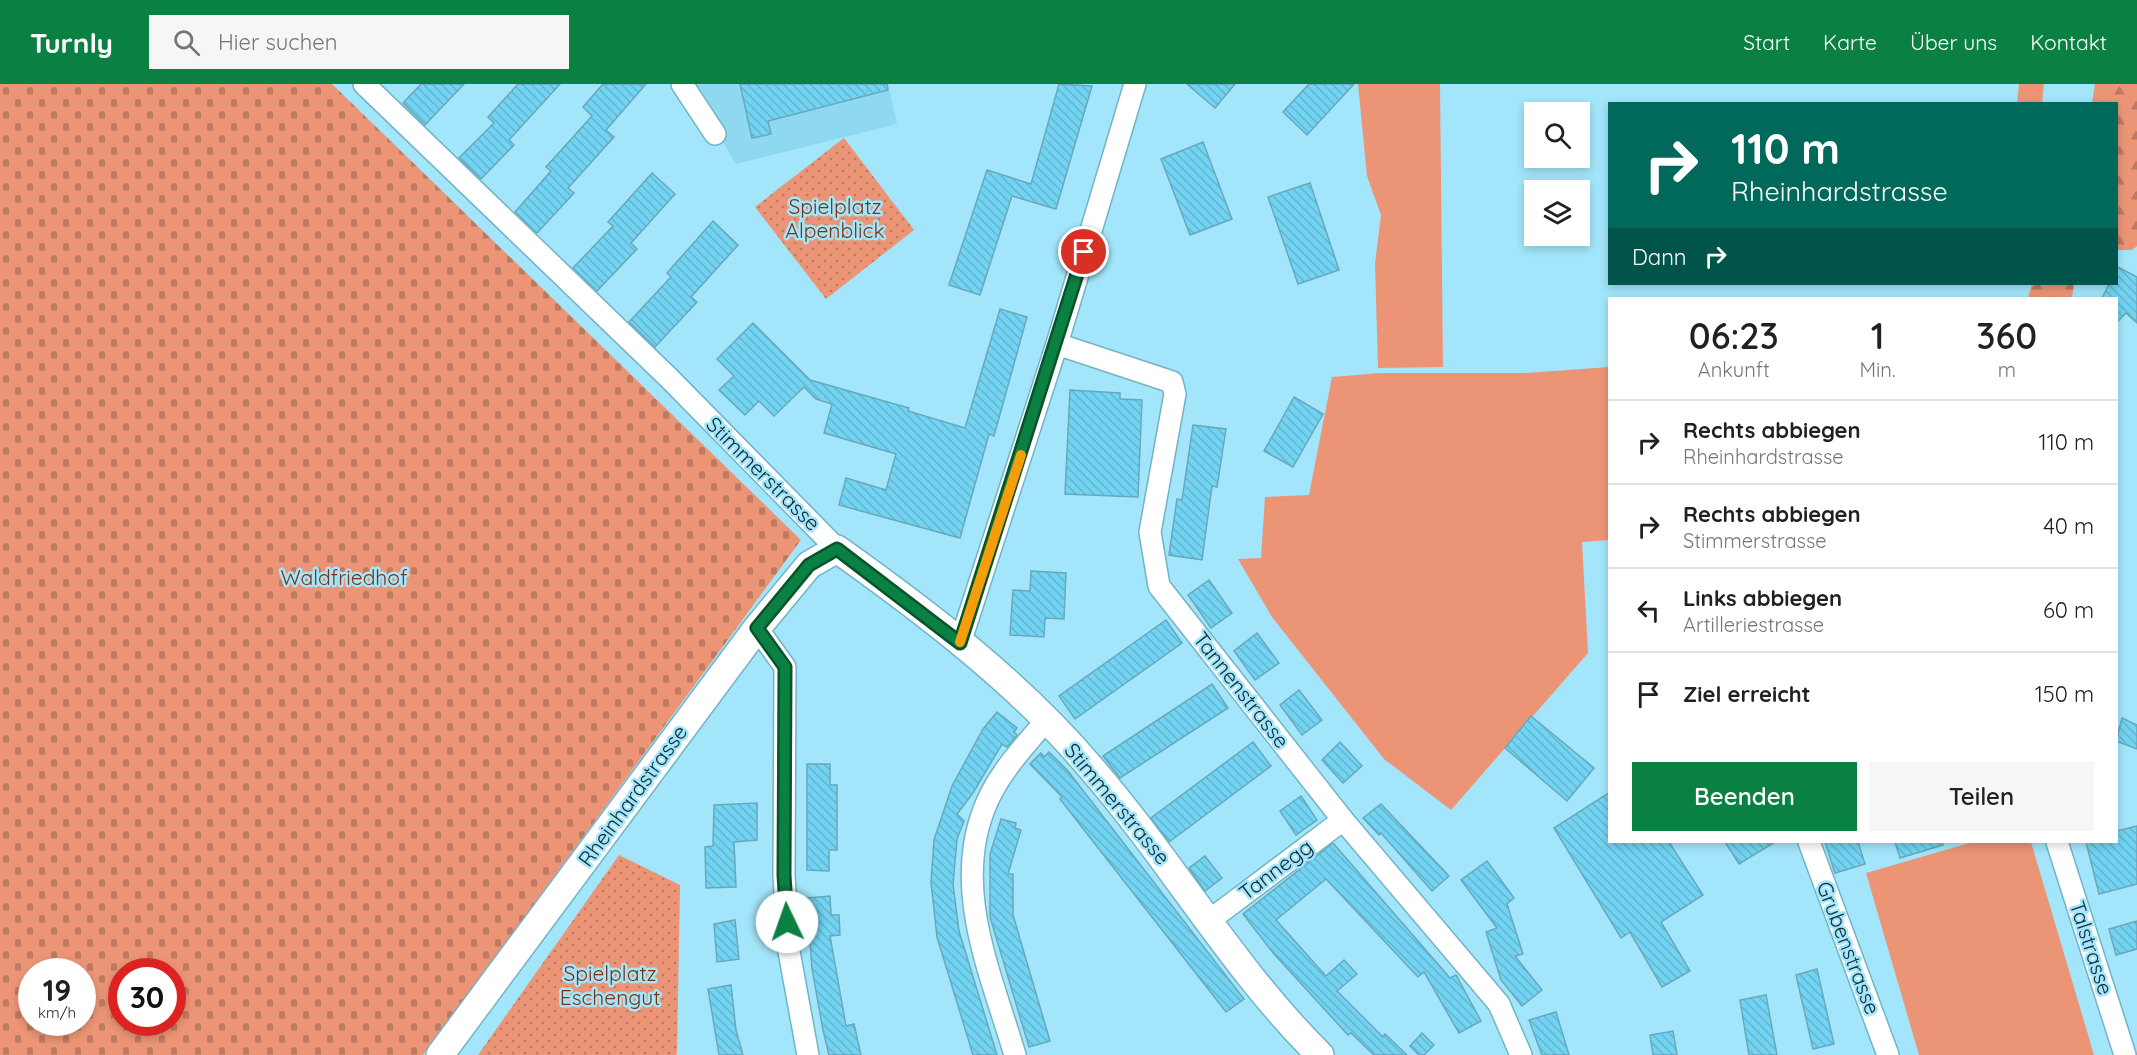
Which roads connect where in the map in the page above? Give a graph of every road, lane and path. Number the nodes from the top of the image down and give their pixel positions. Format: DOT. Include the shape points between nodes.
graph roads {
  1 [pos="364,84"];
  2 [pos="682,84"];
  3 [pos="1136,84"];
  4 [pos="715,134"];
  5 [pos="1057,344"];
  6 [pos="837,549"];
  7 [pos="757,628"];
  8 [pos="960,643"];
  9 [pos="1046,721"];
  10 [pos="1343,820"];
  11 [pos="1809,843"];
  12 [pos="2057,843"];
  13 [pos="1210,920"];
  14 [pos="440,1055"];
  15 [pos="808,1055"];
  16 [pos="1015,1055"];
  17 [pos="1320,1055"];
  18 [pos="1521,1055"];
  19 [pos="1888,1055"];
  20 [pos="2125,1055"];
  1 -- 6 [label="street, Stimmerstrasse" via="670,379"];
  2 -- 4 [label="street"];
  3 -- 5 [label="street"];
  5 -- 8 [label="street"];
  5 -- 10 [label="street, Tannenstrasse" via="1172,382 1175,394 1150,532 1159,586"];
  6 -- 7 [label="street, Rheinhardstrasse" via="809,565"];
  6 -- 8 [label="street, Stimmerstrasse"];
  7 -- 14 [label="street, Rheinhardstrasse"];
  7 -- 15 [label="street" via="785,667 784,875 788,946"];
  8 -- 9 [label="street, Stimmerstrasse"];
  9 -- 13 [label="street, Stimmerstrasse" via="1130,814"];
  9 -- 16 [label="street" via="1018,752 988,801 974,840 970,881 975,921"];
  10 -- 13 [label="street, Tannegg"];
  10 -- 18 [label="street, Tannenstrasse" via="1499,1004"];
  11 -- 19 [label="street, Grubenstrasse"];
  12 -- 20 [label="street, Talstrasse"];
  13 -- 17 [label="street, Stimmerstrasse" via="1265,994"];
}
